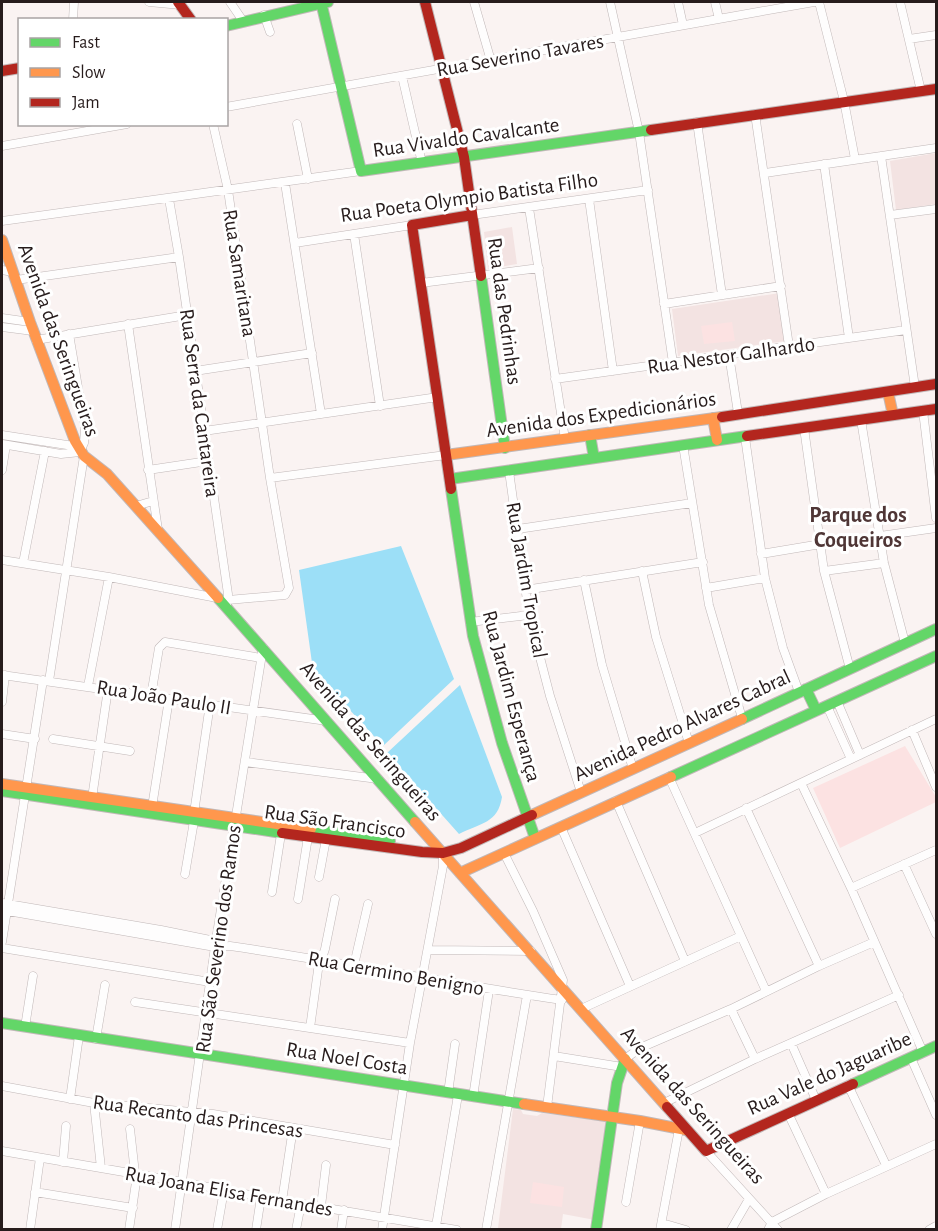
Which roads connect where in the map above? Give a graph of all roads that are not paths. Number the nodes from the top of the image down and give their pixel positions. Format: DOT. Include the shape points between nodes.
graph roads {
  1 [pos="74,2"];
  2 [pos="149,2"];
  3 [pos="230,2"];
  4 [pos="324,2"];
  5 [pos="425,2"];
  6 [pos="474,2"];
  7 [pos="610,2"];
  8 [pos="678,2"];
  9 [pos="715,2"];
  10 [pos="754,2"];
  11 [pos="814,2"];
  12 [pos="819,2"];
  13 [pos="900,2"];
  14 [pos="180,3"];
  15 [pos="756,12"];
  16 [pos="264,15"];
  17 [pos="73,18"];
  18 [pos="190,18"];
  19 [pos="719,19"];
  20 [pos="243,21"];
  21 [pos="228,25"];
  22 [pos="683,25"];
  23 [pos="270,32"];
  24 [pos="936,35"];
  25 [pos="619,37"];
  26 [pos="909,39"];
  27 [pos="491,60"];
  28 [pos="18,68"];
  29 [pos="443,70"];
  30 [pos="2,71"];
  31 [pos="402,76"];
  32 [pos="341,87"];
  33 [pos="936,89"];
  34 [pos="921,91"];
  35 [pos="844,101"];
  36 [pos="228,108"];
  37 [pos="755,114"];
  38 [pos="697,122"];
  39 [pos="297,124"];
  40 [pos="213,126"];
  41 [pos="104,127"];
  42 [pos="639,132"];
  43 [pos="2,146"];
  44 [pos="936,148"];
  45 [pos="881,156"];
  46 [pos="464,157"];
  47 [pos="855,159"];
  48 [pos="422,163"];
  49 [pos="824,165"];
  50 [pos="361,171"];
  51 [pos="765,173"];
  52 [pos="308,179"];
  53 [pos="285,183"];
  54 [pos="228,190"];
  55 [pos="648,190"];
  56 [pos="169,199"];
  57 [pos="590,199"];
  58 [pos="529,208"];
  59 [pos="936,209"];
  60 [pos="472,215"];
  61 [pos="890,215"];
  62 [pos="2,221"];
  63 [pos="412,225"];
  64 [pos="354,234"];
  65 [pos="2,240"];
  66 [pos="295,243"];
  67 [pos="179,257"];
  68 [pos="539,268"];
  69 [pos="10,274"];
  70 [pos="480,275"];
  71 [pos="421,283"];
  72 [pos="781,286"];
  73 [pos="722,295"];
  74 [pos="664,304"];
  75 [pos="187,315"];
  76 [pos="2,318"];
  77 [pos="128,324"];
  78 [pos="2,327"];
  79 [pos="906,330"];
  80 [pos="33,331"];
  81 [pos="69,334"];
  82 [pos="849,338"];
  83 [pos="789,346"];
  84 [pos="312,353"];
  85 [pos="729,355"];
  86 [pos="254,362"];
  87 [pos="673,363"];
  88 [pos="195,371"];
  89 [pos="613,371"];
  90 [pos="555,379"];
  91 [pos="936,384"];
  92 [pos="915,387"];
  93 [pos="888,392"];
  94 [pos="438,397"];
  95 [pos="380,406"];
  96 [pos="936,409"];
  97 [pos="922,411"];
  98 [pos="738,413"];
  99 [pos="321,414"];
  100 [pos="893,416"];
  101 [pos="713,418"];
  102 [pos="861,420"];
  103 [pos="262,423"];
  104 [pos="804,428"];
  105 [pos="204,432"];
  106 [pos="2,435"];
  107 [pos="590,435"];
  108 [pos="745,437"];
  109 [pos="565,439"];
  110 [pos="717,440"];
  111 [pos="4,444"];
  112 [pos="683,445"];
  113 [pos="505,448"];
  114 [pos="45,451"];
  115 [pos="81,451"];
  116 [pos="446,455"];
  117 [pos="594,458"];
  118 [pos="208,460"];
  119 [pos="2,470"];
  120 [pos="148,470"];
  121 [pos="509,471"];
  122 [pos="270,478"];
  123 [pos="450,479"];
  124 [pos="153,501"];
  125 [pos="935,501"];
  126 [pos="692,503"];
  127 [pos="136,506"];
  128 [pos="936,518"];
  129 [pos="936,528"];
  130 [pos="518,529"];
  131 [pos="158,532"];
  132 [pos="880,536"];
  133 [pos="821,544"];
  134 [pos="761,554"];
  135 [pos="2,560"];
  136 [pos="702,562"];
  137 [pos="24,563"];
  138 [pos="884,563"];
  139 [pos="66,570"];
  140 [pos="642,571"];
  141 [pos="824,571"];
  142 [pos="110,577"];
  143 [pos="765,578"];
  144 [pos="584,580"];
  145 [pos="706,588"];
  146 [pos="525,590"];
  147 [pos="224,602"];
  148 [pos="529,615"];
  149 [pos="470,622"];
  150 [pos="936,629"];
  151 [pos="905,643"];
  152 [pos="262,653"];
  153 [pos="936,656"];
  154 [pos="850,669"];
  155 [pos="3,675"];
  156 [pos="46,681"];
  157 [pos="88,686"];
  158 [pos="108,689"];
  159 [pos="803,691"];
  160 [pos="151,696"];
  161 [pos="169,699"];
  162 [pos="2,702"];
  163 [pos="210,704"];
  164 [pos="827,706"];
  165 [pos="252,711"];
  166 [pos="742,718"];
  167 [pos="936,719"];
  168 [pos="327,722"];
  169 [pos="912,730"];
  170 [pos="2,734"];
  171 [pos="35,739"];
  172 [pos="53,739"];
  173 [pos="688,743"];
  174 [pos="99,747"];
  175 [pos="130,751"];
  176 [pos="860,755"];
  177 [pos="851,759"];
  178 [pos="245,762"];
  179 [pos="633,769"];
  180 [pos="669,777"];
  181 [pos="378,779"];
  182 [pos="801,783"];
  183 [pos="2,784"];
  184 [pos="936,787"];
  185 [pos="2,791"];
  186 [pos="27,792"];
  187 [pos="581,792"];
  188 [pos="92,798"];
  189 [pos="616,801"];
  190 [pos="152,807"];
  191 [pos="746,808"];
  192 [pos="194,817"];
  193 [pos="527,818"];
  194 [pos="235,823"];
  195 [pos="561,827"];
  196 [pos="695,833"];
  197 [pos="281,834"];
  198 [pos="308,837"];
  199 [pos="534,838"];
  200 [pos="326,839"];
  201 [pos="936,850"];
  202 [pos="504,853"];
  203 [pos="443,854"];
  204 [pos="904,864"];
  205 [pos="460,873"];
  206 [pos="185,874"];
  207 [pos="319,877"];
  208 [pos="851,888"];
  209 [pos="272,892"];
  210 [pos="298,899"];
  211 [pos="335,899"];
  212 [pos="368,904"];
  213 [pos="5,907"];
  214 [pos="936,934"];
  215 [pos="741,936"];
  216 [pos="2,942"];
  217 [pos="874,942"];
  218 [pos="216,944"];
  219 [pos="2,948"];
  220 [pos="428,950"];
  221 [pos="531,951"];
  222 [pos="321,959"];
  223 [pos="685,961"];
  224 [pos="354,965"];
  225 [pos="819,966"];
  226 [pos="33,976"];
  227 [pos="423,978"];
  228 [pos="210,982"];
  229 [pos="105,985"];
  230 [pos="630,986"];
  231 [pos="563,988"];
  232 [pos="489,990"];
  233 [pos="766,990"];
  234 [pos="526,995"];
  235 [pos="899,995"];
  236 [pos="562,1000"];
  237 [pos="135,1002"];
  238 [pos="581,1009"];
  239 [pos="731,1009"];
  240 [pos="206,1012"];
  241 [pos="2,1023"];
  242 [pos="25,1027"];
  243 [pos="310,1028"];
  244 [pos="79,1036"];
  245 [pos="96,1039"];
  246 [pos="410,1043"];
  247 [pos="791,1043"];
  248 [pos="455,1044"];
  249 [pos="936,1046"];
  250 [pos="923,1052"];
  251 [pos="200,1056"];
  252 [pos="554,1056"];
  253 [pos="911,1058"];
  254 [pos="755,1059"];
  255 [pos="623,1063"];
  256 [pos="848,1085"];
  257 [pos="2,1086"];
  258 [pos="404,1087"];
  259 [pos="453,1094"];
  260 [pos="473,1097"];
  261 [pos="70,1099"];
  262 [pos="816,1100"];
  263 [pos="94,1102"];
  264 [pos="509,1102"];
  265 [pos="664,1103"];
  266 [pos="547,1107"];
  267 [pos="193,1112"];
  268 [pos="788,1113"];
  269 [pos="936,1115"];
  270 [pos="614,1117"];
  271 [pos="640,1121"];
  272 [pos="66,1126"];
  273 [pos="293,1128"];
  274 [pos="130,1129"];
  275 [pos="683,1129"];
  276 [pos="936,1144"];
  277 [pos="395,1145"];
  278 [pos="2,1151"];
  279 [pos="706,1151"];
  280 [pos="40,1158"];
  281 [pos="63,1162"];
  282 [pos="326,1165"];
  283 [pos="886,1165"];
  284 [pos="101,1168"];
  285 [pos="136,1175"];
  286 [pos="182,1182"];
  287 [pos="224,1190"];
  288 [pos="35,1192"];
  289 [pos="826,1194"];
  290 [pos="261,1197"];
  291 [pos="749,1199"];
  292 [pos="282,1201"];
  293 [pos="626,1202"];
  294 [pos="301,1204"];
  295 [pos="321,1206"];
  296 [pos="133,1209"];
  297 [pos="344,1210"];
  298 [pos="384,1218"];
  299 [pos="420,1226"];
  300 [pos="436,1226"];
  301 [pos="661,1226"];
  302 [pos="770,1226"];
  303 [pos="936,1226"];
  304 [pos="30,1230"];
  305 [pos="129,1230"];
  306 [pos="176,1230"];
  307 [pos="217,1230"];
  308 [pos="256,1230"];
  309 [pos="296,1230"];
  310 [pos="341,1230"];
  311 [pos="382,1230"];
  312 [pos="456,1230"];
  313 [pos="486,1230"];
  314 [pos="596,1230"];
  315 [pos="686,1230"];
  316 [pos="731,1230"];
  317 [pos="778,1230"];
  318 [pos="929,1230"];
  1 -- 17 [label="street"];
  2 -- 14 [label="street"];
  3 -- 20 [label="street"];
  4 -- 16 [label="street"];
  4 -- 32 [label="street"];
  5 -- 29 [label="street, Rua das Pedrinhas"];
  6 -- 27 [label="street"];
  7 -- 25 [label="street"];
  8 -- 22 [label="street"];
  9 -- 19 [label="street"];
  10 -- 15 [label="street"];
  11 -- 15 [label="street, Rua Severino Tavares"];
  12 -- 35 [label="street"];
  13 -- 26 [label="street"];
  14 -- 18 [label="street"];
  15 -- 19 [label="street, Rua Severino Tavares"];
  16 -- 20 [label="street"];
  16 -- 23 [label="street"];
  19 -- 22 [label="street, Rua Severino Tavares"];
  20 -- 21 [label="street"];
  22 -- 25 [label="street, Rua Severino Tavares"];
  24 -- 26 [label="street"];
  25 -- 27 [label="street, Rua Severino Tavares"];
  25 -- 42 [label="street"];
  26 -- 34 [label="street"];
  27 -- 29 [label="street, Rua Severino Tavares"];
  28 -- 30 [label="street"];
  29 -- 31 [label="street, Rua Severino Tavares"];
  29 -- 46 [label="street, Rua das Pedrinhas"];
  31 -- 32 [label="street, Rua Severino Tavares"];
  31 -- 48 [label="street"];
  32 -- 36 [label="street, Rua Severino Tavares"];
  32 -- 50 [label="street"];
  33 -- 34 [label="street, Rua Vivaldo Cavalcante"];
  34 -- 35 [label="street, Rua Vivaldo Cavalcante"];
  35 -- 37 [label="street, Rua Vivaldo Cavalcante"];
  35 -- 47 [label="street"];
  37 -- 38 [label="street, Rua Vivaldo Cavalcante"];
  37 -- 51 [label="street"];
  38 -- 42 [label="street, Rua Vivaldo Cavalcante"];
  38 -- 73 [label="street"];
  39 -- 52 [label="street"];
  40 -- 54 [label="street, Rua Samaritana"];
  41 -- 43 [label="street"];
  42 -- 46 [label="street, Rua Vivaldo Cavalcante"];
  42 -- 55 [label="street"];
  44 -- 45 [label="street"];
  45 -- 47 [label="street"];
  45 -- 61 [label="street"];
  46 -- 48 [label="street, Rua Vivaldo Cavalcante"];
  46 -- 60 [label="street, Rua das Pedrinhas"];
  47 -- 49 [label="street"];
  48 -- 50 [label="street, Rua Vivaldo Cavalcante"];
  49 -- 51 [label="street"];
  49 -- 82 [label="street"];
  50 -- 52 [label="street, Rua Vivaldo Cavalcante"];
  51 -- 72 [label="street"];
  52 -- 53 [label="street, Rua Vivaldo Cavalcante"];
  53 -- 54 [label="street, Rua Vivaldo Cavalcante"];
  53 -- 66 [label="street"];
  54 -- 56 [label="street, Rua Vivaldo Cavalcante"];
  54 -- 86 [label="street, Rua Samaritana"];
  55 -- 57 [label="street, Rua Poeta Olympio Batista Filho"];
  55 -- 74 [label="street"];
  56 -- 62 [label="street, Rua Vivaldo Cavalcante"];
  56 -- 67 [label="street, Rua Serra da Cantareira"];
  57 -- 58 [label="street, Rua Poeta Olympio Batista Filho"];
  57 -- 89 [label="street"];
  58 -- 60 [label="street, Rua Poeta Olympio Batista Filho"];
  58 -- 68 [label="street"];
  59 -- 61 [label="street"];
  60 -- 63 [label="street, Rua Poeta Olympio Batista Filho"];
  60 -- 70 [label="street, Rua das Pedrinhas"];
  61 -- 79 [label="street"];
  63 -- 64 [label="street, Rua Poeta Olympio Batista Filho"];
  63 -- 71 [label="street, Rua Jardim Esperança"];
  64 -- 66 [label="street, Rua Poeta Olympio Batista Filho"];
  64 -- 95 [label="street"];
  65 -- 69 [label="street, Avenida das Seringueiras"];
  66 -- 84 [label="street"];
  67 -- 69 [label="street"];
  67 -- 75 [label="street, Rua Serra da Cantareira"];
  68 -- 70 [label="street"];
  68 -- 90 [label="street"];
  69 -- 80 [label="street, Avenida das Seringueiras"];
  70 -- 71 [label="street"];
  70 -- 113 [label="street, Rua das Pedrinhas"];
  71 -- 94 [label="street, Rua Jardim Esperança"];
  72 -- 73 [label="street"];
  72 -- 83 [label="street"];
  73 -- 74 [label="street"];
  74 -- 87 [label="street"];
  75 -- 77 [label="street"];
  75 -- 88 [label="street, Rua Serra da Cantareira"];
  76 -- 80 [label="street"];
  77 -- 81 [label="street"];
  77 -- 120 [label="street"];
  78 -- 80 [label="street"];
  79 -- 82 [label="street, Rua Nestor Galhardo"];
  79 -- 92 [label="street"];
  80 -- 81 [label="street"];
  80 -- 115 [label="street, Avenida das Seringueiras"];
  81 -- 115 [label="street" via="85,429"];
  82 -- 83 [label="street, Rua Nestor Galhardo"];
  83 -- 85 [label="street, Rua Nestor Galhardo"];
  84 -- 86 [label="street"];
  84 -- 99 [label="street"];
  85 -- 87 [label="street, Rua Nestor Galhardo"];
  85 -- 98 [label="street"];
  86 -- 88 [label="street"];
  86 -- 103 [label="street, Rua Samaritana"];
  87 -- 89 [label="street, Rua Nestor Galhardo"];
  88 -- 105 [label="street, Rua Serra da Cantareira"];
  89 -- 90 [label="street, Rua Nestor Galhardo"];
  90 -- 109 [label="street"];
  91 -- 92 [label="street, Avenida dos Expedicionários"];
  92 -- 93 [label="street, Avenida dos Expedicionários"];
  93 -- 98 [label="street, Avenida dos Expedicionários"];
  93 -- 100 [label="street"];
  94 -- 95 [label="street"];
  94 -- 116 [label="street, Rua Jardim Esperança"];
  95 -- 99 [label="street"];
  96 -- 97 [label="street, Avenida dos Expedicionários"];
  97 -- 100 [label="street, Avenida dos Expedicionários"];
  97 -- 125 [label="street"];
  98 -- 101 [label="street, Avenida dos Expedicionários"];
  99 -- 103 [label="street"];
  100 -- 102 [label="street, Avenida dos Expedicionários"];
  101 -- 107 [label="street, Avenida dos Expedicionários"];
  101 -- 110 [label="street"];
  102 -- 104 [label="street, Avenida dos Expedicionários"];
  102 -- 132 [label="street"];
  103 -- 105 [label="street"];
  103 -- 122 [label="street, Rua Samaritana"];
  104 -- 108 [label="street, Avenida dos Expedicionários"];
  104 -- 133 [label="street"];
  105 -- 118 [label="street, Rua Serra da Cantareira"];
  106 -- 115 [label="street"];
  107 -- 109 [label="street, Avenida dos Expedicionários"];
  107 -- 117 [label="street"];
  108 -- 110 [label="street, Avenida dos Expedicionários"];
  108 -- 134 [label="street"];
  109 -- 113 [label="street, Avenida dos Expedicionários"];
  110 -- 112 [label="street, Avenida dos Expedicionários"];
  111 -- 114 [label="street"];
  111 -- 119 [label="street"];
  112 -- 117 [label="street, Avenida dos Expedicionários"];
  112 -- 126 [label="street"];
  113 -- 116 [label="street, Avenida dos Expedicionários"];
  114 -- 115 [label="street"];
  114 -- 137 [label="street"];
  115 -- 127 [label="street, Avenida das Seringueiras"];
  115 -- 139 [label="street"];
  116 -- 122 [label="street, Avenida dos Expedicionários"];
  116 -- 123 [label="street, Rua Jardim Esperança"];
  117 -- 121 [label="street, Avenida dos Expedicionários"];
  118 -- 120 [label="street"];
  118 -- 147 [label="street, Rua Serra da Cantareira"];
  120 -- 124 [label="street"];
  121 -- 123 [label="street, Avenida dos Expedicionários"];
  121 -- 130 [label="street, Rua Jardim Tropical"];
  122 -- 147 [label="street, Rua Samaritana" via="290,588 287,594 276,597"];
  123 -- 149 [label="street, Rua Jardim Esperança"];
  124 -- 127 [label="street"];
  124 -- 131 [label="street"];
  125 -- 128 [label="street"];
  126 -- 130 [label="street"];
  126 -- 136 [label="street"];
  127 -- 131 [label="street, Avenida das Seringueiras"];
  129 -- 132 [label="street"];
  130 -- 146 [label="street, Rua Jardim Tropical"];
  131 -- 147 [label="street, Avenida das Seringueiras"];
  132 -- 138 [label="street"];
  133 -- 134 [label="street"];
  133 -- 141 [label="street"];
  134 -- 143 [label="street"];
  135 -- 137 [label="street"];
  136 -- 140 [label="street"];
  136 -- 145 [label="street"];
  137 -- 139 [label="street"];
  138 -- 141 [label="street"];
  138 -- 151 [label="street"];
  139 -- 142 [label="street"];
  139 -- 156 [label="street"];
  140 -- 144 [label="street"];
  140 -- 173 [label="street" via="656,637"];
  141 -- 154 [label="street"];
  142 -- 147 [label="street"];
  142 -- 157 [label="street"];
  143 -- 145 [label="street"];
  143 -- 159 [label="street" via="783,648"];
  144 -- 146 [label="street"];
  144 -- 179 [label="street" via="602,665"];
  145 -- 166 [label="street"];
  146 -- 148 [label="street, Rua Jardim Tropical"];
  147 -- 152 [label="street, Avenida das Seringueiras"];
  148 -- 149 [label="street"];
  148 -- 187 [label="street, Rua Jardim Tropical"];
  149 -- 193 [label="street, Rua Jardim Esperança" via="486,689"];
  150 -- 151 [label="street, Avenida Pedro Alvares Cabral"];
  151 -- 154 [label="street, Avenida Pedro Alvares Cabral"];
  152 -- 160 [label="street" via="165,642 161,644"];
  152 -- 165 [label="street, Rua São Severino dos Ramos"];
  152 -- 168 [label="street, Avenida das Seringueiras"];
  153 -- 164 [label="street, Avenida Pedro Alvares Cabral"];
  154 -- 159 [label="street, Avenida Pedro Alvares Cabral"];
  155 -- 156 [label="street, Rua João Paulo II"];
  155 -- 162 [label="street"];
  156 -- 157 [label="street, Rua João Paulo II"];
  156 -- 171 [label="street"];
  157 -- 158 [label="street, Rua João Paulo II"];
  158 -- 160 [label="street, Rua João Paulo II"];
  158 -- 174 [label="street"];
  159 -- 164 [label="street"];
  159 -- 166 [label="street, Avenida Pedro Alvares Cabral"];
  160 -- 161 [label="street, Rua João Paulo II"];
  161 -- 163 [label="street, Rua João Paulo II"];
  161 -- 190 [label="street"];
  163 -- 165 [label="street, Rua João Paulo II"];
  163 -- 192 [label="street"];
  164 -- 176 [label="street"];
  164 -- 177 [label="street"];
  164 -- 180 [label="street, Avenida Pedro Alvares Cabral"];
  165 -- 168 [label="street, Rua João Paulo II"];
  165 -- 178 [label="street, Rua São Severino dos Ramos"];
  166 -- 173 [label="street, Avenida Pedro Alvares Cabral"];
  167 -- 169 [label="street"];
  168 -- 181 [label="street, Avenida das Seringueiras"];
  169 -- 176 [label="street"];
  169 -- 184 [label="street"];
  170 -- 171 [label="street"];
  171 -- 186 [label="street"];
  172 -- 174 [label="street"];
  173 -- 179 [label="street, Avenida Pedro Alvares Cabral"];
  174 -- 175 [label="street"];
  174 -- 188 [label="street"];
  176 -- 177 [label="street"];
  177 -- 182 [label="street"];
  178 -- 181 [label="street"];
  178 -- 194 [label="street, Rua São Severino dos Ramos"];
  179 -- 187 [label="street, Avenida Pedro Alvares Cabral"];
  180 -- 189 [label="street, Avenida Pedro Alvares Cabral"];
  180 -- 196 [label="street"];
  181 -- 203 [label="street, Avenida das Seringueiras"];
  182 -- 191 [label="street"];
  182 -- 208 [label="street"];
  183 -- 186 [label="street, Rua São Francisco"];
  185 -- 186 [label="street, Rua São Francisco"];
  186 -- 188 [label="street, Rua São Francisco"];
  186 -- 192 [label="street, Rua São Francisco"];
  186 -- 213 [label="street"];
  187 -- 193 [label="street, Avenida Pedro Alvares Cabral"];
  188 -- 190 [label="street, Rua São Francisco"];
  189 -- 195 [label="street, Avenida Pedro Alvares Cabral"];
  189 -- 223 [label="street"];
  190 -- 192 [label="street, Rua São Francisco"];
  191 -- 196 [label="street"];
  191 -- 225 [label="street"];
  192 -- 194 [label="street, Rua São Francisco"];
  192 -- 206 [label="street"];
  193 -- 199 [label="street, Rua Jardim Esperança"];
  193 -- 203 [label="street, Avenida Pedro Alvares Cabral"];
  194 -- 197 [label="street, Rua São Francisco"];
  194 -- 203 [label="street, Rua São Francisco" via="371,838"];
  194 -- 218 [label="street, Rua São Severino dos Ramos"];
  195 -- 199 [label="street, Avenida Pedro Alvares Cabral"];
  195 -- 230 [label="street"];
  196 -- 215 [label="street"];
  197 -- 198 [label="street, Rua São Francisco"];
  197 -- 209 [label="street"];
  198 -- 200 [label="street, Rua São Francisco"];
  198 -- 210 [label="street"];
  199 -- 202 [label="street, Avenida Pedro Alvares Cabral"];
  200 -- 203 [label="street, Rua São Francisco"];
  200 -- 207 [label="street"];
  201 -- 204 [label="street"];
  202 -- 205 [label="street, Avenida Pedro Alvares Cabral"];
  202 -- 231 [label="street" via="557,963"];
  203 -- 205 [label="street, Avenida das Seringueiras"];
  203 -- 220 [label="street"];
  204 -- 208 [label="street"];
  204 -- 214 [label="street"];
  205 -- 221 [label="street, Avenida das Seringueiras"];
  208 -- 217 [label="street"];
  211 -- 222 [label="street"];
  212 -- 224 [label="street"];
  213 -- 216 [label="street"];
  213 -- 218 [label="street, Rua Germino Benigno"];
  215 -- 223 [label="street"];
  215 -- 233 [label="street"];
  217 -- 225 [label="street"];
  217 -- 235 [label="street"];
  218 -- 222 [label="street, Rua Germino Benigno"];
  218 -- 228 [label="street, Rua São Severino dos Ramos"];
  219 -- 228 [label="street"];
  220 -- 221 [label="street"];
  220 -- 227 [label="street"];
  221 -- 231 [label="street, Avenida das Seringueiras"];
  222 -- 224 [label="street, Rua Germino Benigno"];
  222 -- 243 [label="street"];
  223 -- 230 [label="street"];
  224 -- 227 [label="street, Rua Germino Benigno"];
  225 -- 233 [label="street"];
  226 -- 242 [label="street"];
  227 -- 232 [label="street, Rua Germino Benigno"];
  227 -- 246 [label="street"];
  228 -- 240 [label="street, Rua São Severino dos Ramos"];
  229 -- 245 [label="street"];
  230 -- 238 [label="street"];
  231 -- 236 [label="street"];
  231 -- 238 [label="street, Avenida das Seringueiras"];
  232 -- 234 [label="street, Rua Germino Benigno"];
  232 -- 260 [label="street"];
  233 -- 239 [label="street"];
  234 -- 236 [label="street, Rua Germino Benigno"];
  234 -- 264 [label="street"];
  235 -- 247 [label="street"];
  235 -- 250 [label="street"];
  236 -- 252 [label="street"];
  237 -- 240 [label="street"];
  238 -- 255 [label="street, Avenida das Seringueiras"];
  239 -- 254 [label="street"];
  239 -- 255 [label="street" via="640,1048"];
  240 -- 243 [label="street"];
  240 -- 251 [label="street, Rua São Severino dos Ramos"];
  241 -- 242 [label="street, Rua Noel Costa"];
  242 -- 244 [label="street, Rua Noel Costa"];
  243 -- 246 [label="street"];
  244 -- 245 [label="street, Rua Noel Costa"];
  244 -- 261 [label="street"];
  245 -- 251 [label="street, Rua Noel Costa"];
  246 -- 258 [label="street"];
  247 -- 254 [label="street"];
  247 -- 262 [label="street"];
  248 -- 259 [label="street"];
  249 -- 250 [label="street, Rua Vale do Jaguaribe"];
  250 -- 253 [label="street, Rua Vale do Jaguaribe"];
  251 -- 258 [label="street, Rua Noel Costa"];
  251 -- 267 [label="street, Rua São Severino dos Ramos"];
  252 -- 255 [label="street"];
  252 -- 266 [label="street"];
  253 -- 256 [label="street, Rua Vale do Jaguaribe"];
  253 -- 269 [label="street"];
  254 -- 265 [label="street"];
  255 -- 265 [label="street, Avenida das Seringueiras"];
  255 -- 270 [label="street"];
  256 -- 262 [label="street, Rua Vale do Jaguaribe"];
  256 -- 283 [label="street"];
  257 -- 261 [label="street, Rua Recanto das Princesas"];
  258 -- 259 [label="street, Rua Noel Costa"];
  258 -- 277 [label="street"];
  259 -- 260 [label="street, Rua Noel Costa"];
  259 -- 300 [label="street"];
  260 -- 264 [label="street, Rua Noel Costa"];
  261 -- 263 [label="street, Rua Recanto das Princesas"];
  262 -- 268 [label="street, Rua Vale do Jaguaribe"];
  263 -- 267 [label="street, Rua Recanto das Princesas"];
  263 -- 284 [label="street"];
  264 -- 266 [label="street, Rua Noel Costa"];
  264 -- 313 [label="street"];
  265 -- 275 [label="street, Avenida das Seringueiras"];
  266 -- 270 [label="street, Rua Noel Costa"];
  267 -- 273 [label="street, Rua Recanto das Princesas"];
  267 -- 286 [label="street, Rua São Severino dos Ramos"];
  268 -- 279 [label="street, Rua Vale do Jaguaribe"];
  268 -- 289 [label="street"];
  270 -- 271 [label="street, Rua Noel Costa"];
  270 -- 314 [label="street"];
  271 -- 275 [label="street, Rua Noel Costa"];
  271 -- 293 [label="street"];
  272 -- 281 [label="street"];
  273 -- 277 [label="street, Rua Recanto das Princesas"];
  273 -- 292 [label="street"];
  274 -- 285 [label="street"];
  275 -- 279 [label="street, Avenida das Seringueiras"];
  275 -- 301 [label="street"];
  276 -- 283 [label="street"];
  277 -- 298 [label="street"];
  278 -- 280 [label="street, Rua Joana Elisa Fernandes"];
  279 -- 291 [label="street, Avenida das Seringueiras"];
  280 -- 281 [label="street, Rua Joana Elisa Fernandes"];
  280 -- 288 [label="street"];
  281 -- 284 [label="street, Rua Joana Elisa Fernandes"];
  282 -- 295 [label="street"];
  283 -- 289 [label="street"];
  284 -- 285 [label="street, Rua Joana Elisa Fernandes"];
  285 -- 286 [label="street, Rua Joana Elisa Fernandes"];
  285 -- 296 [label="street"];
  286 -- 287 [label="street, Rua Joana Elisa Fernandes"];
  286 -- 306 [label="street, Rua São Severino dos Ramos"];
  287 -- 290 [label="street, Rua Joana Elisa Fernandes"];
  287 -- 307 [label="street"];
  288 -- 296 [label="street"];
  288 -- 304 [label="street"];
  289 -- 302 [label="street"];
  290 -- 292 [label="street, Rua Joana Elisa Fernandes"];
  290 -- 308 [label="street"];
  291 -- 302 [label="street, Avenida das Seringueiras"];
  291 -- 316 [label="street"];
  292 -- 294 [label="street, Rua Joana Elisa Fernandes"];
  294 -- 295 [label="street, Rua Joana Elisa Fernandes"];
  294 -- 309 [label="street"];
  295 -- 297 [label="street, Rua Joana Elisa Fernandes"];
  296 -- 305 [label="street"];
  297 -- 298 [label="street, Rua Joana Elisa Fernandes"];
  297 -- 310 [label="street"];
  298 -- 299 [label="street, Rua Joana Elisa Fernandes"];
  298 -- 311 [label="street"];
  299 -- 300 [label="street, Rua Joana Elisa Fernandes"];
  300 -- 312 [label="street, Rua Joana Elisa Fernandes"];
  301 -- 315 [label="street"];
  302 -- 317 [label="street, Avenida das Seringueiras"];
  303 -- 318 [label="street"];
}
